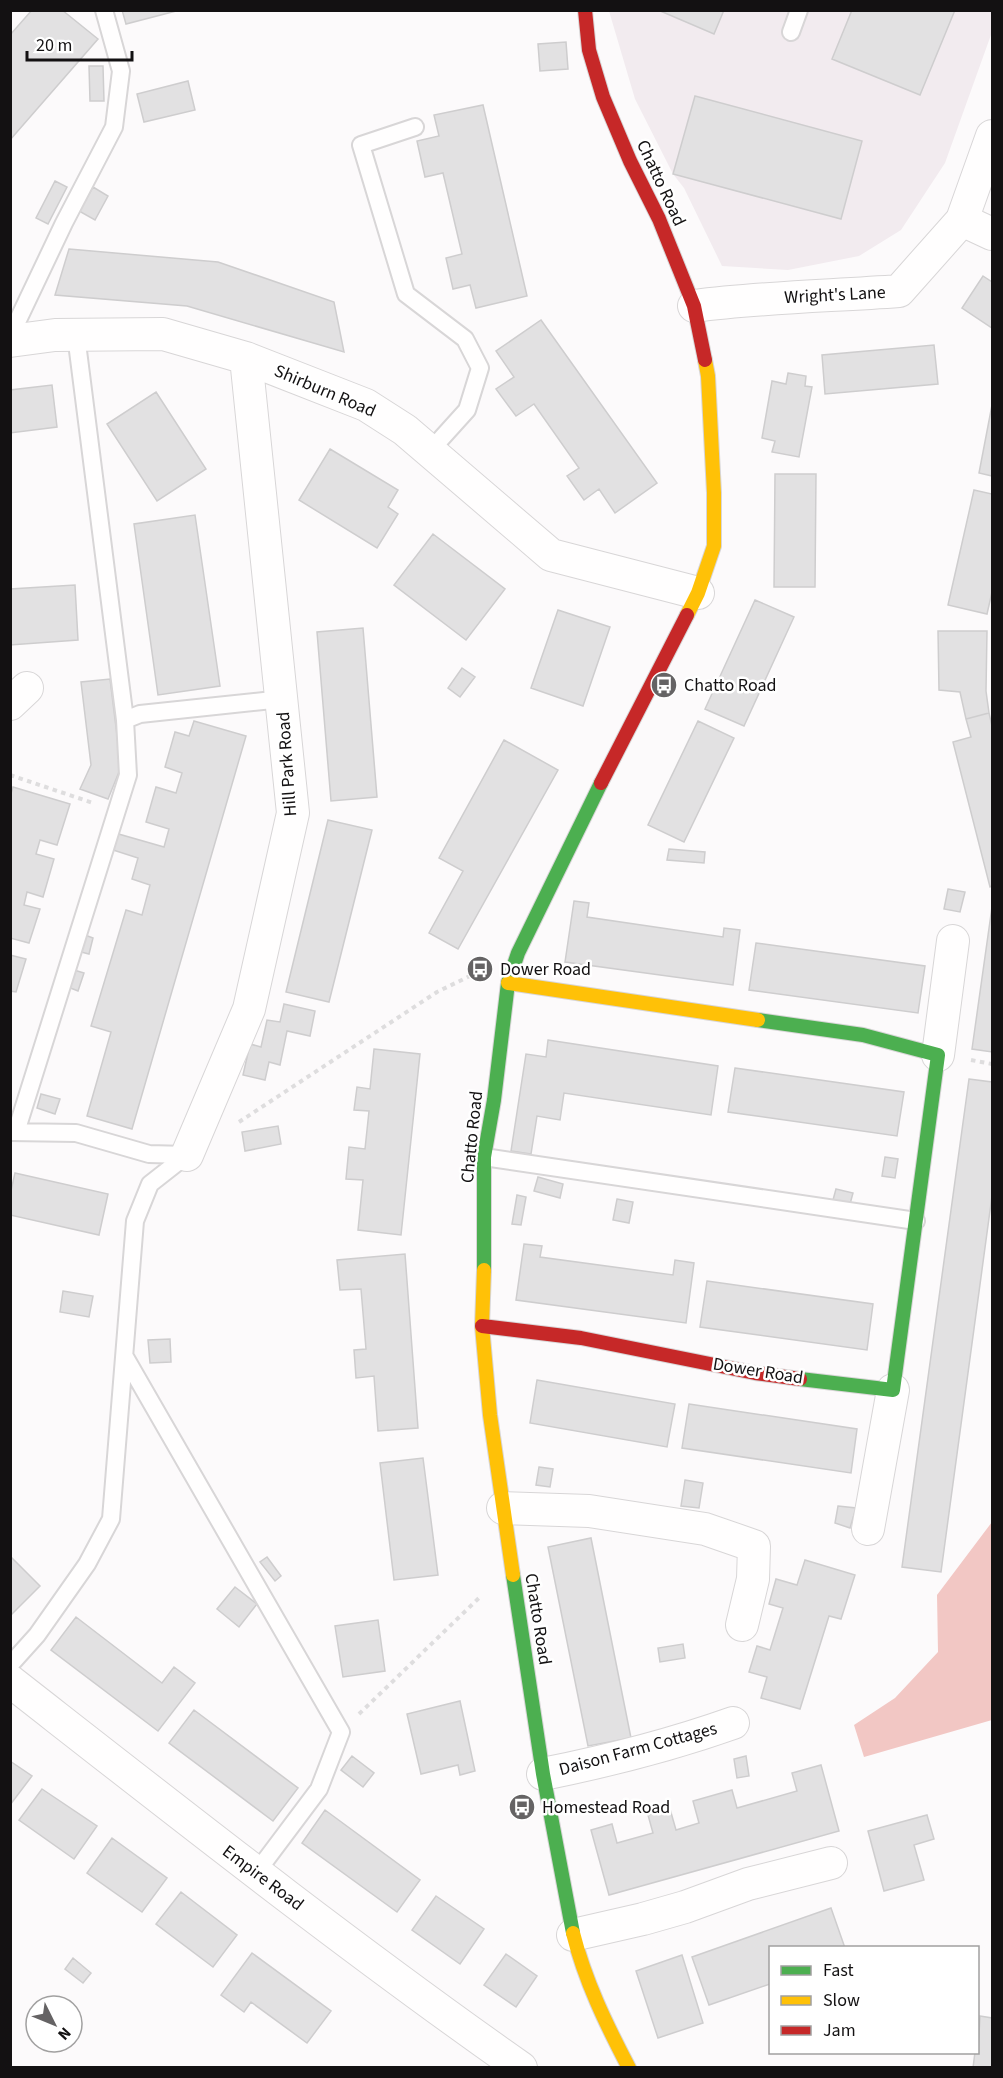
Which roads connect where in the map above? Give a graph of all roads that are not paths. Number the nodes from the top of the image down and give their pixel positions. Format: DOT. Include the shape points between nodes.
graph roads {
  1 [pos="104,10"];
  2 [pos="585,10"];
  3 [pos="799,10"];
  4 [pos="791,32"];
  5 [pos="415,127"];
  6 [pos="993,136"];
  7 [pos="962,220"];
  8 [pos="993,234"];
  9 [pos="694,306"];
  10 [pos="76,335"];
  11 [pos="12,341"];
  12 [pos="246,358"];
  13 [pos="430,451"];
  14 [pos="698,593"];
  15 [pos="282,699"];
  16 [pos="125,720"];
  17 [pos="953,941"];
  18 [pos="508,982"];
  19 [pos="938,1054"];
  20 [pos="13,1132"];
  21 [pos="187,1155"];
  22 [pos="484,1157"];
  23 [pos="916,1221"];
  24 [pos="482,1326"];
  25 [pos="125,1357"];
  26 [pos="893,1390"];
  27 [pos="503,1508"];
  28 [pos="868,1529"];
  29 [pos="742,1625"];
  30 [pos="10,1665"];
  31 [pos="10,1682"];
  32 [pos="733,1724"];
  33 [pos="543,1774"];
  34 [pos="831,1863"];
  35 [pos="256,1873"];
  36 [pos="573,1935"];
  37 [pos="521,2067"];
  38 [pos="629,2067"];
  1 -- 11 [label="lane" via="121,71 114,127 64,223 17,322"];
  2 -- 9 [label="street, Chatto Road" via="589,50 603,97"];
  3 -- 4 [label="lane"];
  5 -- 13 [label="lane" via="361,146 406,294 465,339 480,368 466,410"];
  6 -- 7 [label="street, Wright's Lane"];
  7 -- 8 [label="street"];
  7 -- 9 [label="street, Wright's Lane" via="899,291 747,299"];
  9 -- 14 [label="street, Chatto Road" via="708,376 714,493 714,546"];
  10 -- 11 [label="street, Shirburn Road"];
  10 -- 12 [label="street, Shirburn Road" via="163,334"];
  10 -- 16 [label="lane"];
  12 -- 13 [label="street, Shirburn Road" via="366,405"];
  12 -- 15 [label="street, Hill Park Road"];
  13 -- 14 [label="street, Shirburn Road" via="551,555"];
  14 -- 18 [label="street, Chatto Road" via="518,953"];
  15 -- 16 [label="lane" via="140,714"];
  15 -- 21 [label="street, Hill Park Road" via="293,813 249,1009"];
  16 -- 20 [label="lane" via="128,775"];
  17 -- 19 [label="street"];
  18 -- 19 [label="street" via="863,1035"];
  18 -- 22 [label="street, Chatto Road"];
  19 -- 23 [label="street"];
  20 -- 21 [label="lane" via="76,1133 149,1154"];
  21 -- 25 [label="lane" via="150,1184 135,1221"];
  22 -- 23 [label="lane"];
  22 -- 24 [label="street, Chatto Road"];
  23 -- 26 [label="street"];
  24 -- 26 [label="street, Dower Road" via="581,1338 755,1373"];
  24 -- 27 [label="street, Chatto Road"];
  25 -- 30 [label="lane" via="111,1519 87,1564 37,1635"];
  25 -- 35 [label="lane" via="341,1732 319,1789"];
  26 -- 28 [label="street"];
  27 -- 29 [label="street" via="589,1510 705,1529 754,1546 753,1579"];
  27 -- 33 [label="street, Chatto Road"];
  31 -- 35 [label="street, Empire Road"];
  32 -- 33 [label="street, Daison Farm Cottages" via="656,1748"];
  33 -- 36 [label="street, Chatto Road"];
  34 -- 36 [label="street" via="748,1884 643,1919"];
  35 -- 37 [label="street, Empire Road"];
  36 -- 38 [label="street, Chatto Road" via="600,2010"];
}
